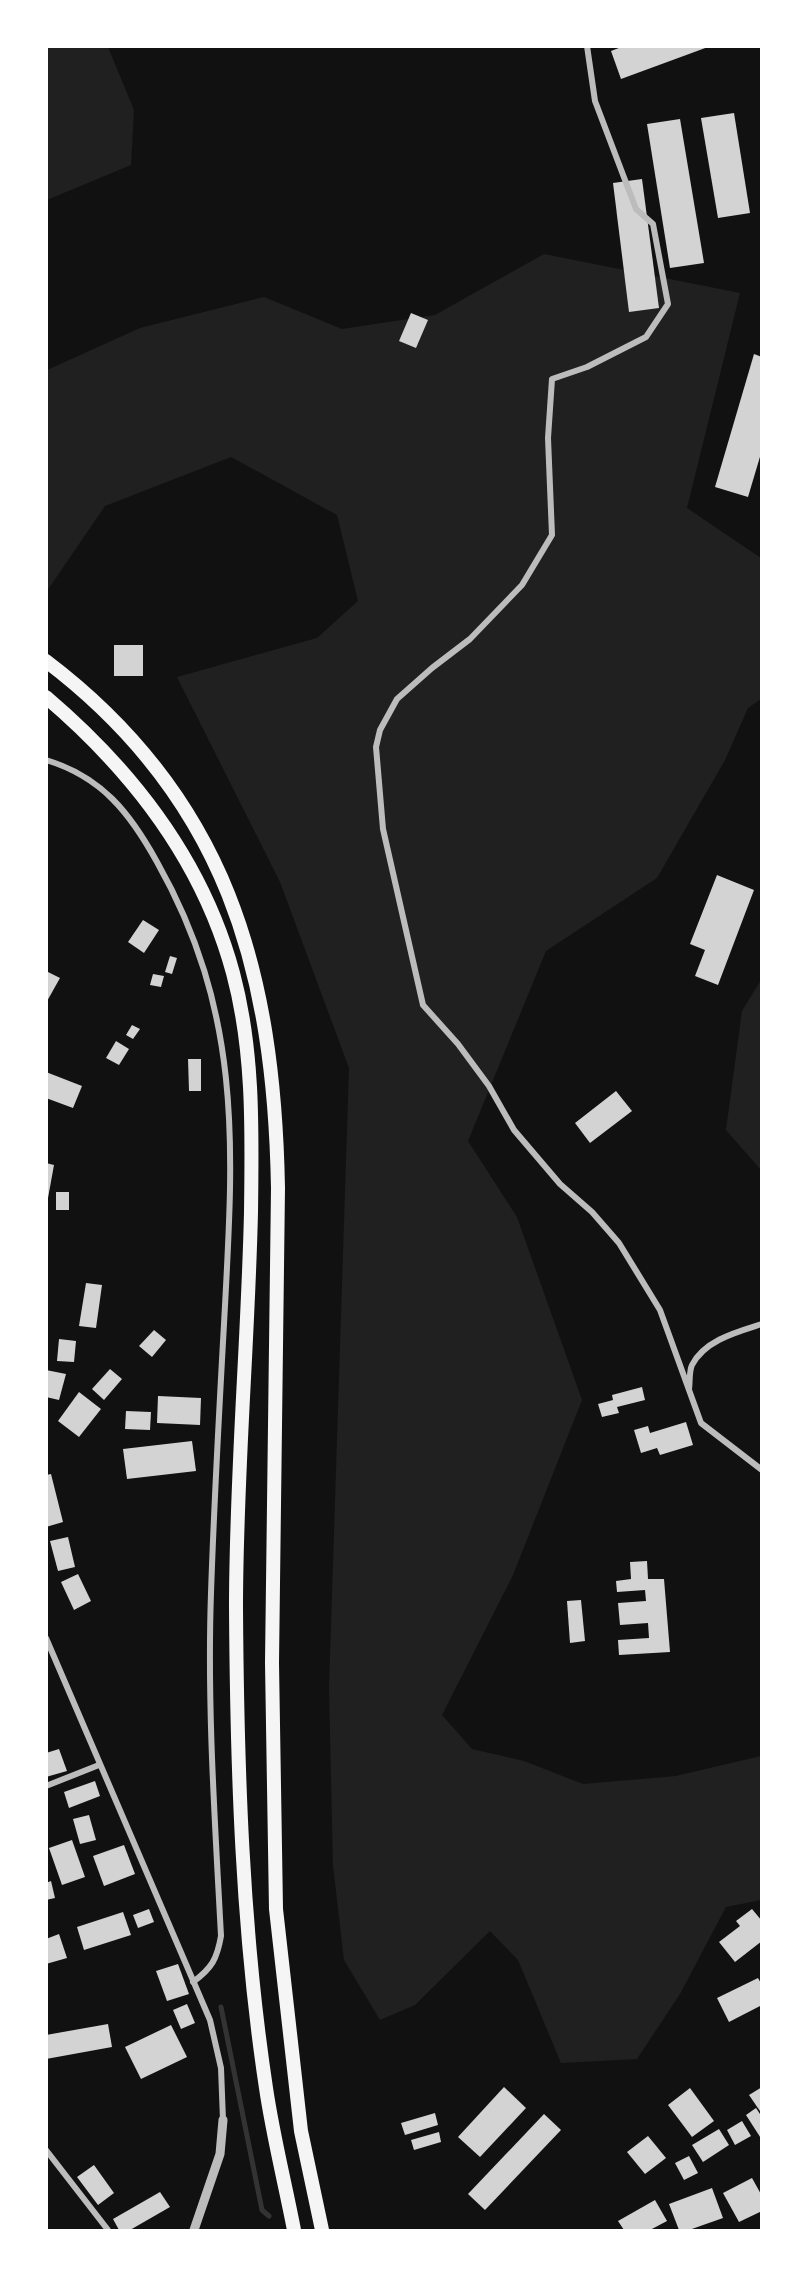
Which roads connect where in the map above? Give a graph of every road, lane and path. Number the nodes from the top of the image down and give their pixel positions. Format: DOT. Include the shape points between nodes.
graph roads {
  1 [pos="587,46"];
  2 [pos="46,661"];
  3 [pos="46,697"];
  4 [pos="46,760"];
  5 [pos="762,1324"];
  6 [pos="688,1392"];
  7 [pos="762,1470"];
  8 [pos="46,1638"];
  9 [pos="49,1648"];
  10 [pos="99,1765"];
  11 [pos="46,1786"];
  12 [pos="193,1982"];
  13 [pos="223,2120"];
  14 [pos="46,2150"];
  15 [pos="108,2230"];
  16 [pos="194,2230"];
  17 [pos="294,2230"];
  18 [pos="322,2230"];
  1 -- 6 [label="street" via="595,102 636,208 653,224 668,304 646,337 587,367 552,379 548,438 552,535 522,585 470,639 397,699 380,730 376,747 383,829 423,1005 489,1086 514,1130 560,1185 592,1212 619,1243 660,1310"];
  2 -- 18 [label="highway" via="73,681 134,741 180,799 222,876 259,989 277,1114 272,1663 276,1909 301,2131"];
  3 -- 17 [label="highway" via="156,809 187,858 203,893 230,961 240,1002 253,1101 249,1314 236,1569 239,1787 249,1934 266,2089"];
  4 -- 12 [label="street" via="96,782 120,805 167,879 193,935 209,984 228,1084 231,1185 211,1595 212,1743 221,1936 218,1956 210,1970"];
  5 -- 6 [label="street" via="729,1334 708,1347 691,1366"];
  6 -- 7 [label="street" via="701,1423"];
  8 -- 9 [label="street"];
  9 -- 10 [label="street"];
  10 -- 11 [label="street"];
  10 -- 12 [label="street"];
  12 -- 13 [label="street" via="210,2020 221,2068"];
  13 -- 16 [label="street" via="220,2154"];
  14 -- 15 [label="street"];
}
